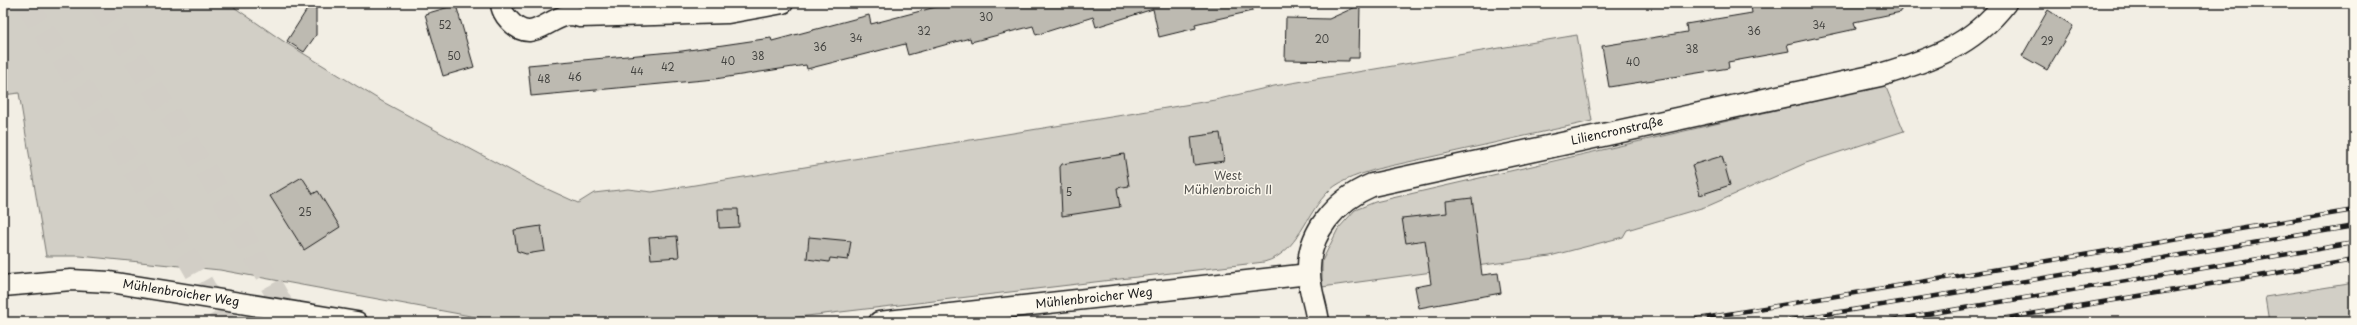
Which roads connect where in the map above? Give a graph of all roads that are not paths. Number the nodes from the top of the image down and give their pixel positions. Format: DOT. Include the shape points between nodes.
graph roads {
  1 [pos="501,3"];
  2 [pos="783,3"];
  3 [pos="2005,3"];
  4 [pos="564,9"];
  5 [pos="1309,274"];
  6 [pos="3,286"];
  7 [pos="1318,319"];
  8 [pos="357,322"];
  9 [pos="880,322"];
  1 -- 4 [label="street" via="507,18 514,26 533,31"];
  2 -- 4 [label="street" via="728,13 580,17"];
  3 -- 5 [label="main road, Liliencronstraße" via="1980,30 1963,42 1922,63 1887,73 1372,185 1346,198 1323,224 1313,245"];
  5 -- 7 [label="main road, Liliencronstraße"];
  5 -- 9 [label="street, Mühlenbroicher Weg"];
  6 -- 8 [label="street, Mühlenbroicher Weg" via="71,280 110,282"];
}
